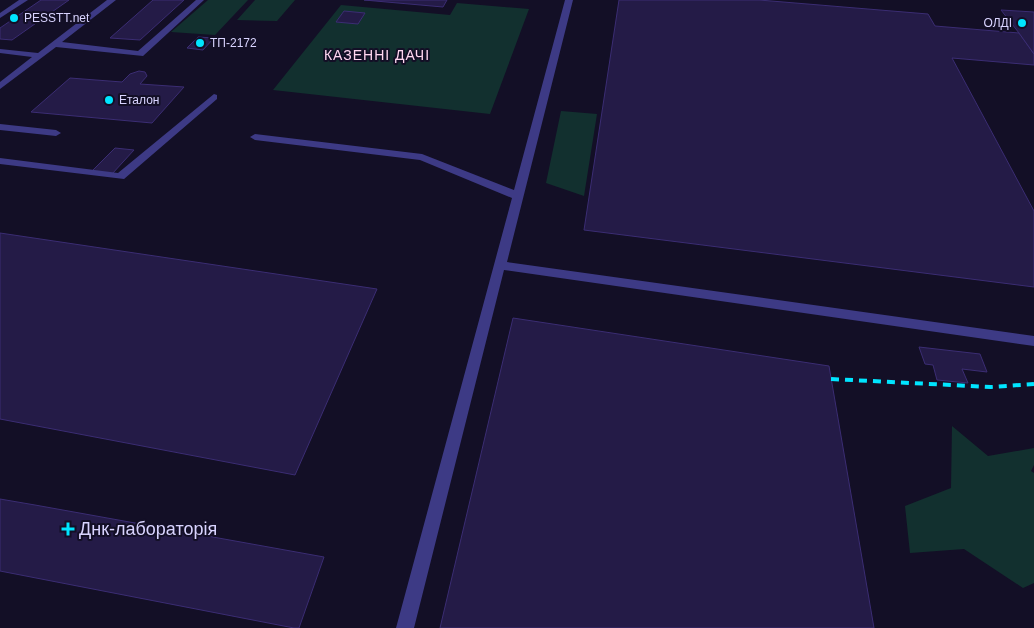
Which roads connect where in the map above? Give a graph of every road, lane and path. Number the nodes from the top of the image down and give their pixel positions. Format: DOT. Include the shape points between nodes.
graph roads {
  1 [pos="24,0"];
  2 [pos="112,0"];
  3 [pos="200,0"];
  4 [pos="569,0"];
  5 [pos="0,16"];
  6 [pos="54,44"];
  7 [pos="0,52"];
  8 [pos="40,56"];
  9 [pos="0,86"];
  10 [pos="214,97"];
  11 [pos="0,127"];
  12 [pos="56,134"];
  13 [pos="255,137"];
  14 [pos="0,161"];
  15 [pos="518,196"];
  16 [pos="500,265"];
  17 [pos="1034,341"];
  18 [pos="405,628"];
  1 -- 5 [label="street"];
  2 -- 6 [label="street"];
  3 -- 6 [label="street" via="140,54"];
  4 -- 15 [label="street"];
  6 -- 8 [label="street"];
  7 -- 8 [label="street"];
  8 -- 9 [label="street"];
  10 -- 14 [label="street" via="120,177"];
  11 -- 12 [label="street"];
  13 -- 15 [label="street" via="422,157"];
  15 -- 16 [label="street"];
  16 -- 17 [label="street"];
  16 -- 18 [label="street"];
}
